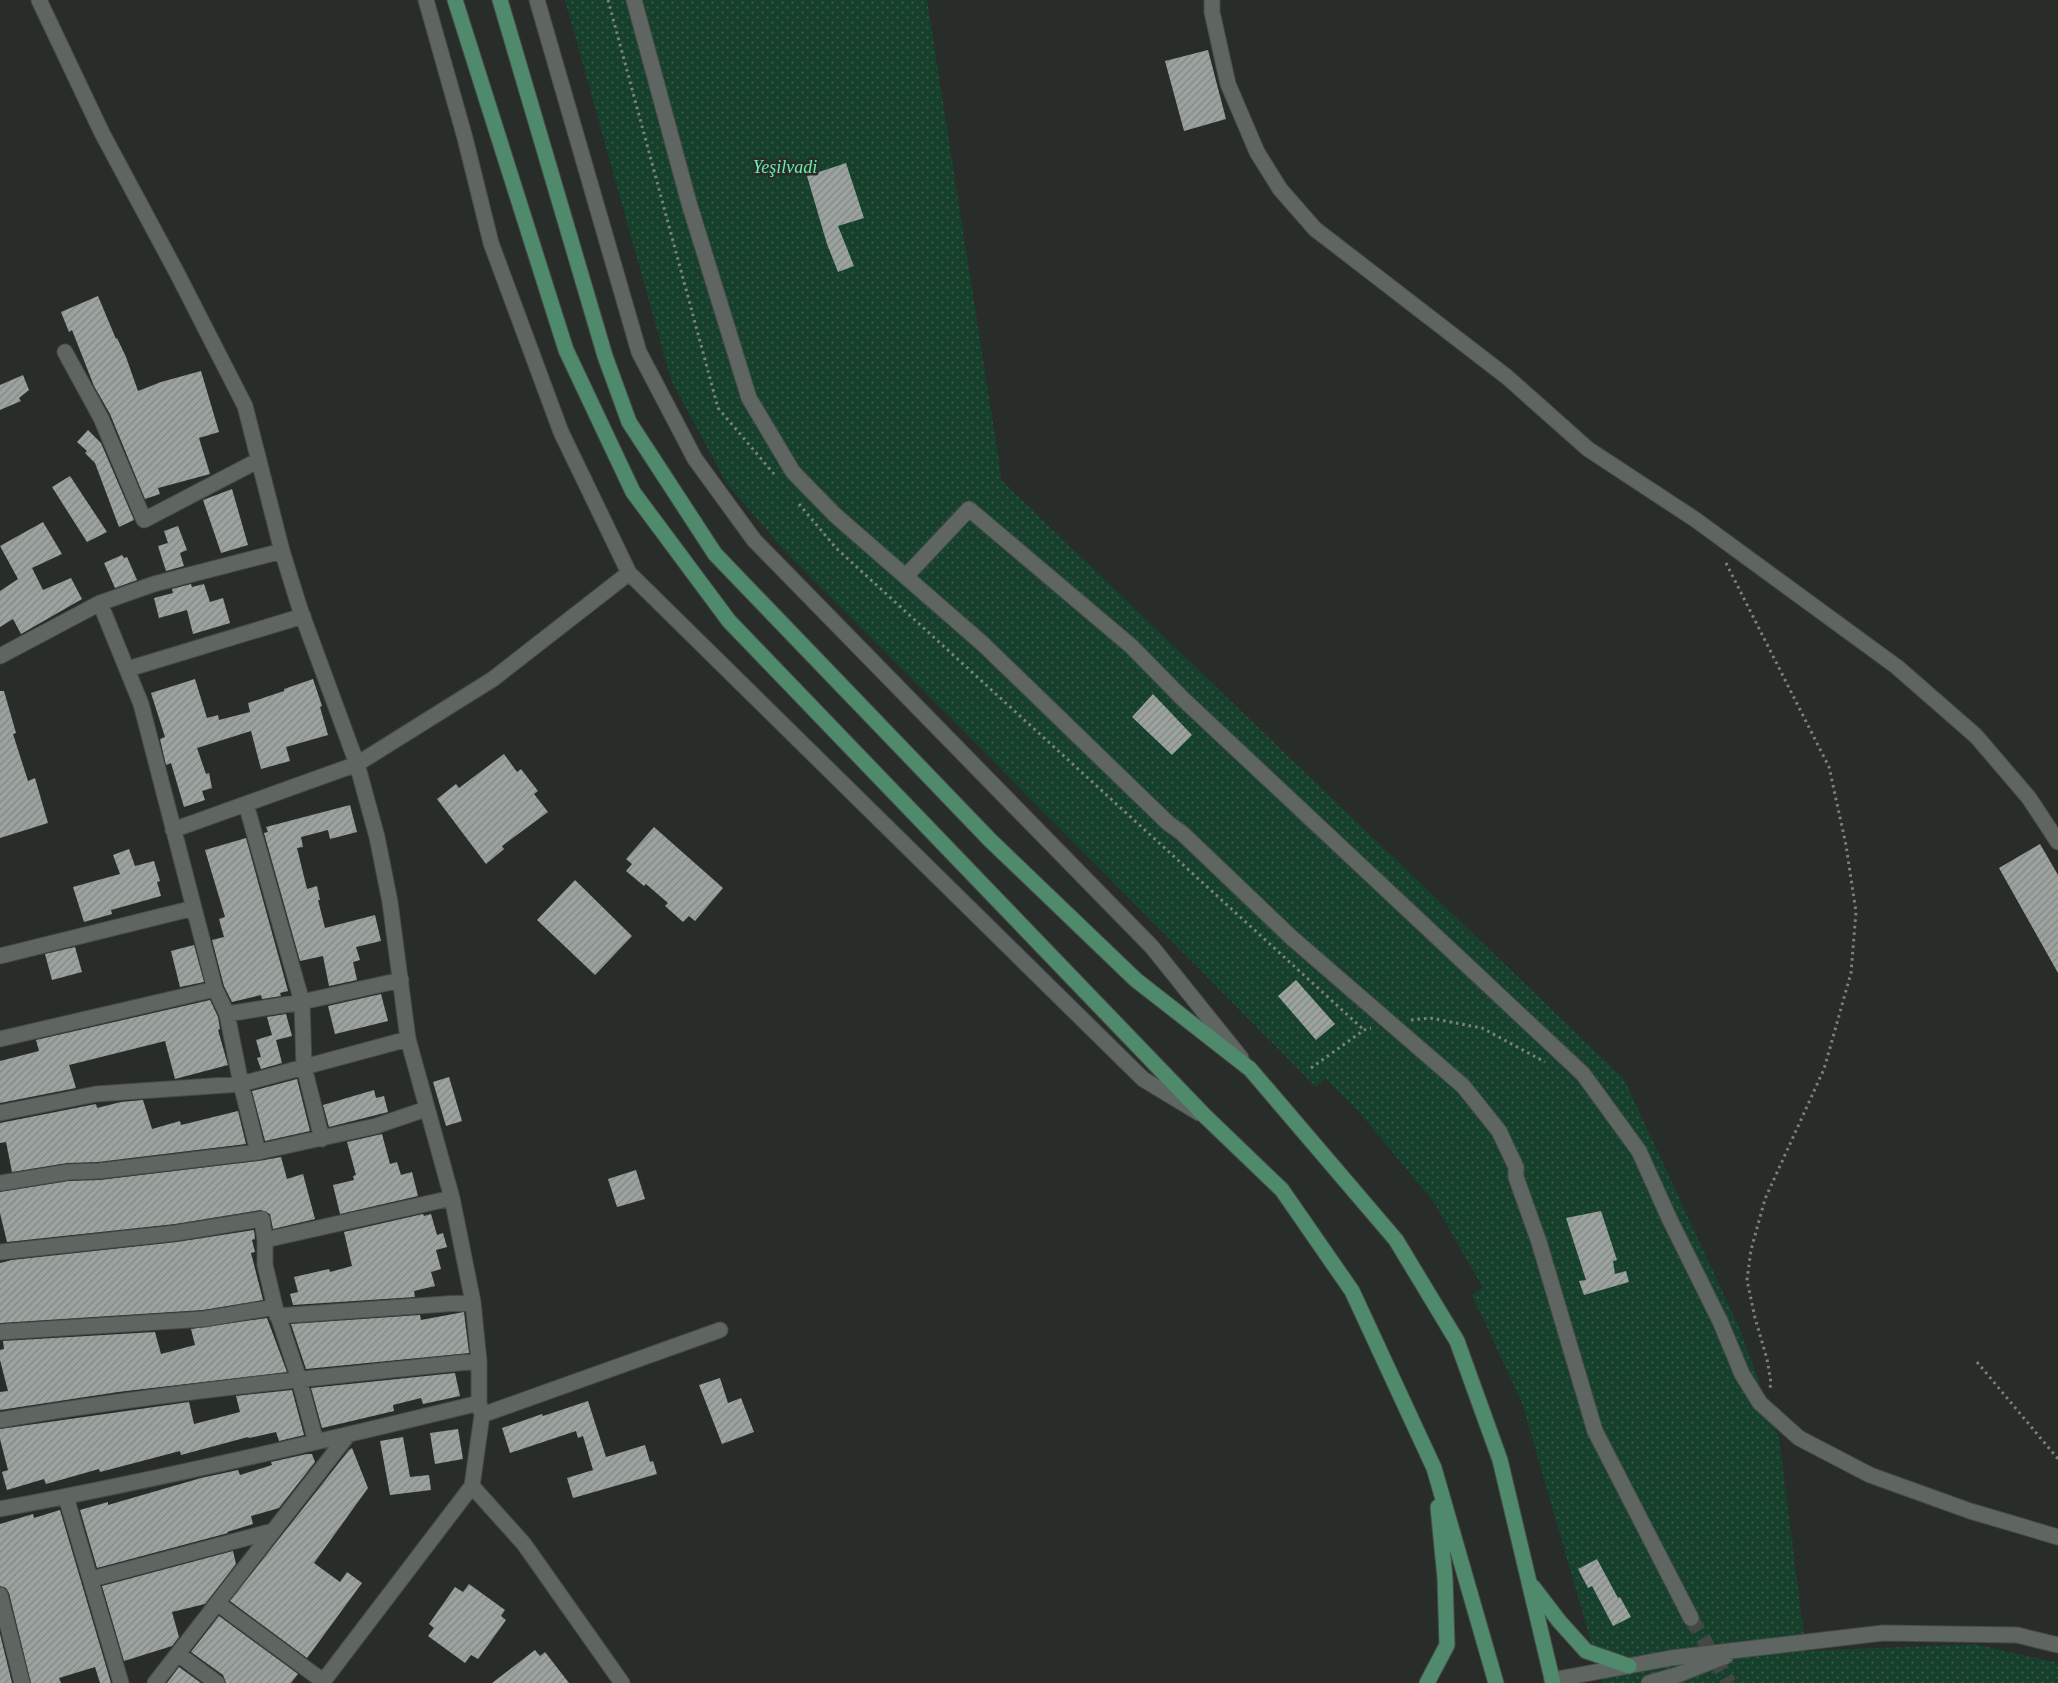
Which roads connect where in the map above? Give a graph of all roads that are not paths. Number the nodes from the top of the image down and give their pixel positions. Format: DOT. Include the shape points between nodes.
graph roads {
  1 [pos="39,0"];
  2 [pos="426,0"];
  3 [pos="456,0"];
  4 [pos="500,0"];
  5 [pos="537,0"];
  6 [pos="634,0"];
  7 [pos="1212,0"];
  8 [pos="65,352"];
  9 [pos="259,460"];
  10 [pos="282,551"];
  11 [pos="629,573"];
  12 [pos="906,576"];
  13 [pos="100,603"];
  14 [pos="303,616"];
  15 [pos="0,656"];
  16 [pos="128,669"];
  17 [pos="358,764"];
  18 [pos="246,804"];
  19 [pos="173,830"];
  20 [pos="2058,842"];
  21 [pos="194,908"];
  22 [pos="0,956"];
  23 [pos="401,980"];
  24 [pos="216,989"];
  25 [pos="302,1002"];
  26 [pos="227,1014"];
  27 [pos="0,1039"];
  28 [pos="408,1039"];
  29 [pos="304,1067"];
  30 [pos="1250,1069"];
  31 [pos="241,1084"];
  32 [pos="426,1109"];
  33 [pos="0,1113"];
  34 [pos="1205,1116"];
  35 [pos="322,1139"];
  36 [pos="258,1152"];
  37 [pos="0,1183"];
  38 [pos="452,1198"];
  39 [pos="265,1240"];
  40 [pos="0,1252"];
  41 [pos="473,1302"];
  42 [pos="276,1312"];
  43 [pos="720,1330"];
  44 [pos="0,1332"];
  45 [pos="479,1360"];
  46 [pos="299,1379"];
  47 [pos="480,1409"];
  48 [pos="0,1420"];
  49 [pos="348,1435"];
  50 [pos="316,1442"];
  51 [pos="1434,1468"];
  52 [pos="472,1486"];
  53 [pos="66,1497"];
  54 [pos="0,1509"];
  55 [pos="272,1531"];
  56 [pos="2058,1537"];
  57 [pos="92,1579"];
  58 [pos="1528,1581"];
  59 [pos="0,1595"];
  60 [pos="217,1604"];
  61 [pos="1691,1618"];
  62 [pos="2058,1645"];
  63 [pos="1749,1648"];
  64 [pos="178,1654"];
  65 [pos="1629,1666"];
  66 [pos="323,1682"];
  67 [pos="1550,1682"];
  68 [pos="22,1683"];
  69 [pos="121,1683"];
  70 [pos="155,1683"];
  71 [pos="217,1683"];
  72 [pos="622,1683"];
  73 [pos="1427,1683"];
  74 [pos="1496,1683"];
  75 [pos="1648,1683"];
  1 -- 9 [label="street" via="102,133 245,406"];
  2 -- 11 [label="street" via="491,242 561,432"];
  3 -- 34 [label="main road" via="566,350 633,492 729,621"];
  4 -- 30 [label="main road" via="605,356 629,422 715,554 990,840 1136,980"];
  5 -- 30 [label="street" via="639,352 695,459 754,540 1152,947"];
  6 -- 12 [label="street" via="690,204 749,398 793,472 835,515"];
  7 -- 20 [label="street" via="1228,84 1257,152 1280,189 1315,228 1508,377 1588,449 1696,520 1897,667 1976,736 2029,798"];
  8 -- 9 [label="street" via="101,418 144,520"];
  9 -- 10 [label="street"];
  10 -- 13 [label="street" via="154,584"];
  10 -- 14 [label="street"];
  11 -- 17 [label="street" via="493,679"];
  11 -- 34 [label="street" via="1144,1079"];
  12 -- 56 [label="street" via="968,509 1131,646 1183,699 1583,1074 1639,1151 1742,1374 1760,1403 1799,1438 1870,1475 1970,1511"];
  12 -- 61 [label="street" via="983,644 1168,824 1182,833 1292,938 1463,1086 1499,1131 1516,1167 1516,1178 1595,1431"];
  13 -- 15 [label="street"];
  13 -- 16 [label="street"];
  14 -- 16 [label="street"];
  14 -- 17 [label="street"];
  16 -- 19 [label="street" via="141,704"];
  17 -- 18 [label="street"];
  17 -- 23 [label="street" via="390,902"];
  18 -- 19 [label="street"];
  18 -- 25 [label="street"];
  19 -- 21 [label="street"];
  21 -- 22 [label="street"];
  21 -- 24 [label="street"];
  23 -- 25 [label="street"];
  23 -- 28 [label="street"];
  24 -- 26 [label="street"];
  24 -- 27 [label="street"];
  25 -- 26 [label="street"];
  25 -- 29 [label="street"];
  26 -- 31 [label="street"];
  28 -- 29 [label="street"];
  28 -- 32 [label="street"];
  29 -- 31 [label="street"];
  29 -- 35 [label="street"];
  30 -- 58 [label="main road" via="1396,1240 1457,1341 1500,1460"];
  31 -- 33 [label="street" via="96,1094"];
  31 -- 36 [label="street"];
  32 -- 35 [label="street"];
  32 -- 38 [label="street"];
  34 -- 51 [label="main road" via="1282,1190 1352,1291"];
  35 -- 36 [label="street"];
  36 -- 37 [label="street" via="68,1172"];
  38 -- 39 [label="street"];
  38 -- 41 [label="street"];
  39 -- 40 [label="street" via="262,1219 176,1233"];
  39 -- 42 [label="street" via="265,1265"];
  41 -- 42 [label="street"];
  41 -- 45 [label="street"];
  42 -- 44 [label="street"];
  42 -- 46 [label="street"];
  43 -- 47 [label="street"];
  45 -- 46 [label="street"];
  45 -- 47 [label="street"];
  46 -- 48 [label="street" via="94,1404"];
  46 -- 50 [label="street"];
  47 -- 49 [label="street"];
  47 -- 52 [label="street"];
  49 -- 50 [label="street"];
  49 -- 55 [label="street"];
  50 -- 53 [label="street"];
  51 -- 73 [label="main road" via="1445,1578 1447,1645"];
  51 -- 74 [label="main road"];
  52 -- 66 [label="street"];
  52 -- 72 [label="street" via="524,1544"];
  53 -- 54 [label="street"];
  53 -- 57 [label="street"];
  55 -- 57 [label="street"];
  55 -- 60 [label="street"];
  57 -- 69 [label="street"];
  58 -- 65 [label="main road" via="1586,1651"];
  58 -- 67 [label="main road"];
  59 -- 68 [label="street"];
  60 -- 64 [label="street"];
  60 -- 66 [label="street"];
  62 -- 63 [label="street" via="2017,1635 1884,1633"];
  63 -- 65 [label="street"];
  63 -- 75 [label="street"];
  64 -- 70 [label="street"];
  64 -- 71 [label="street"];
  65 -- 67 [label="street"];
}
